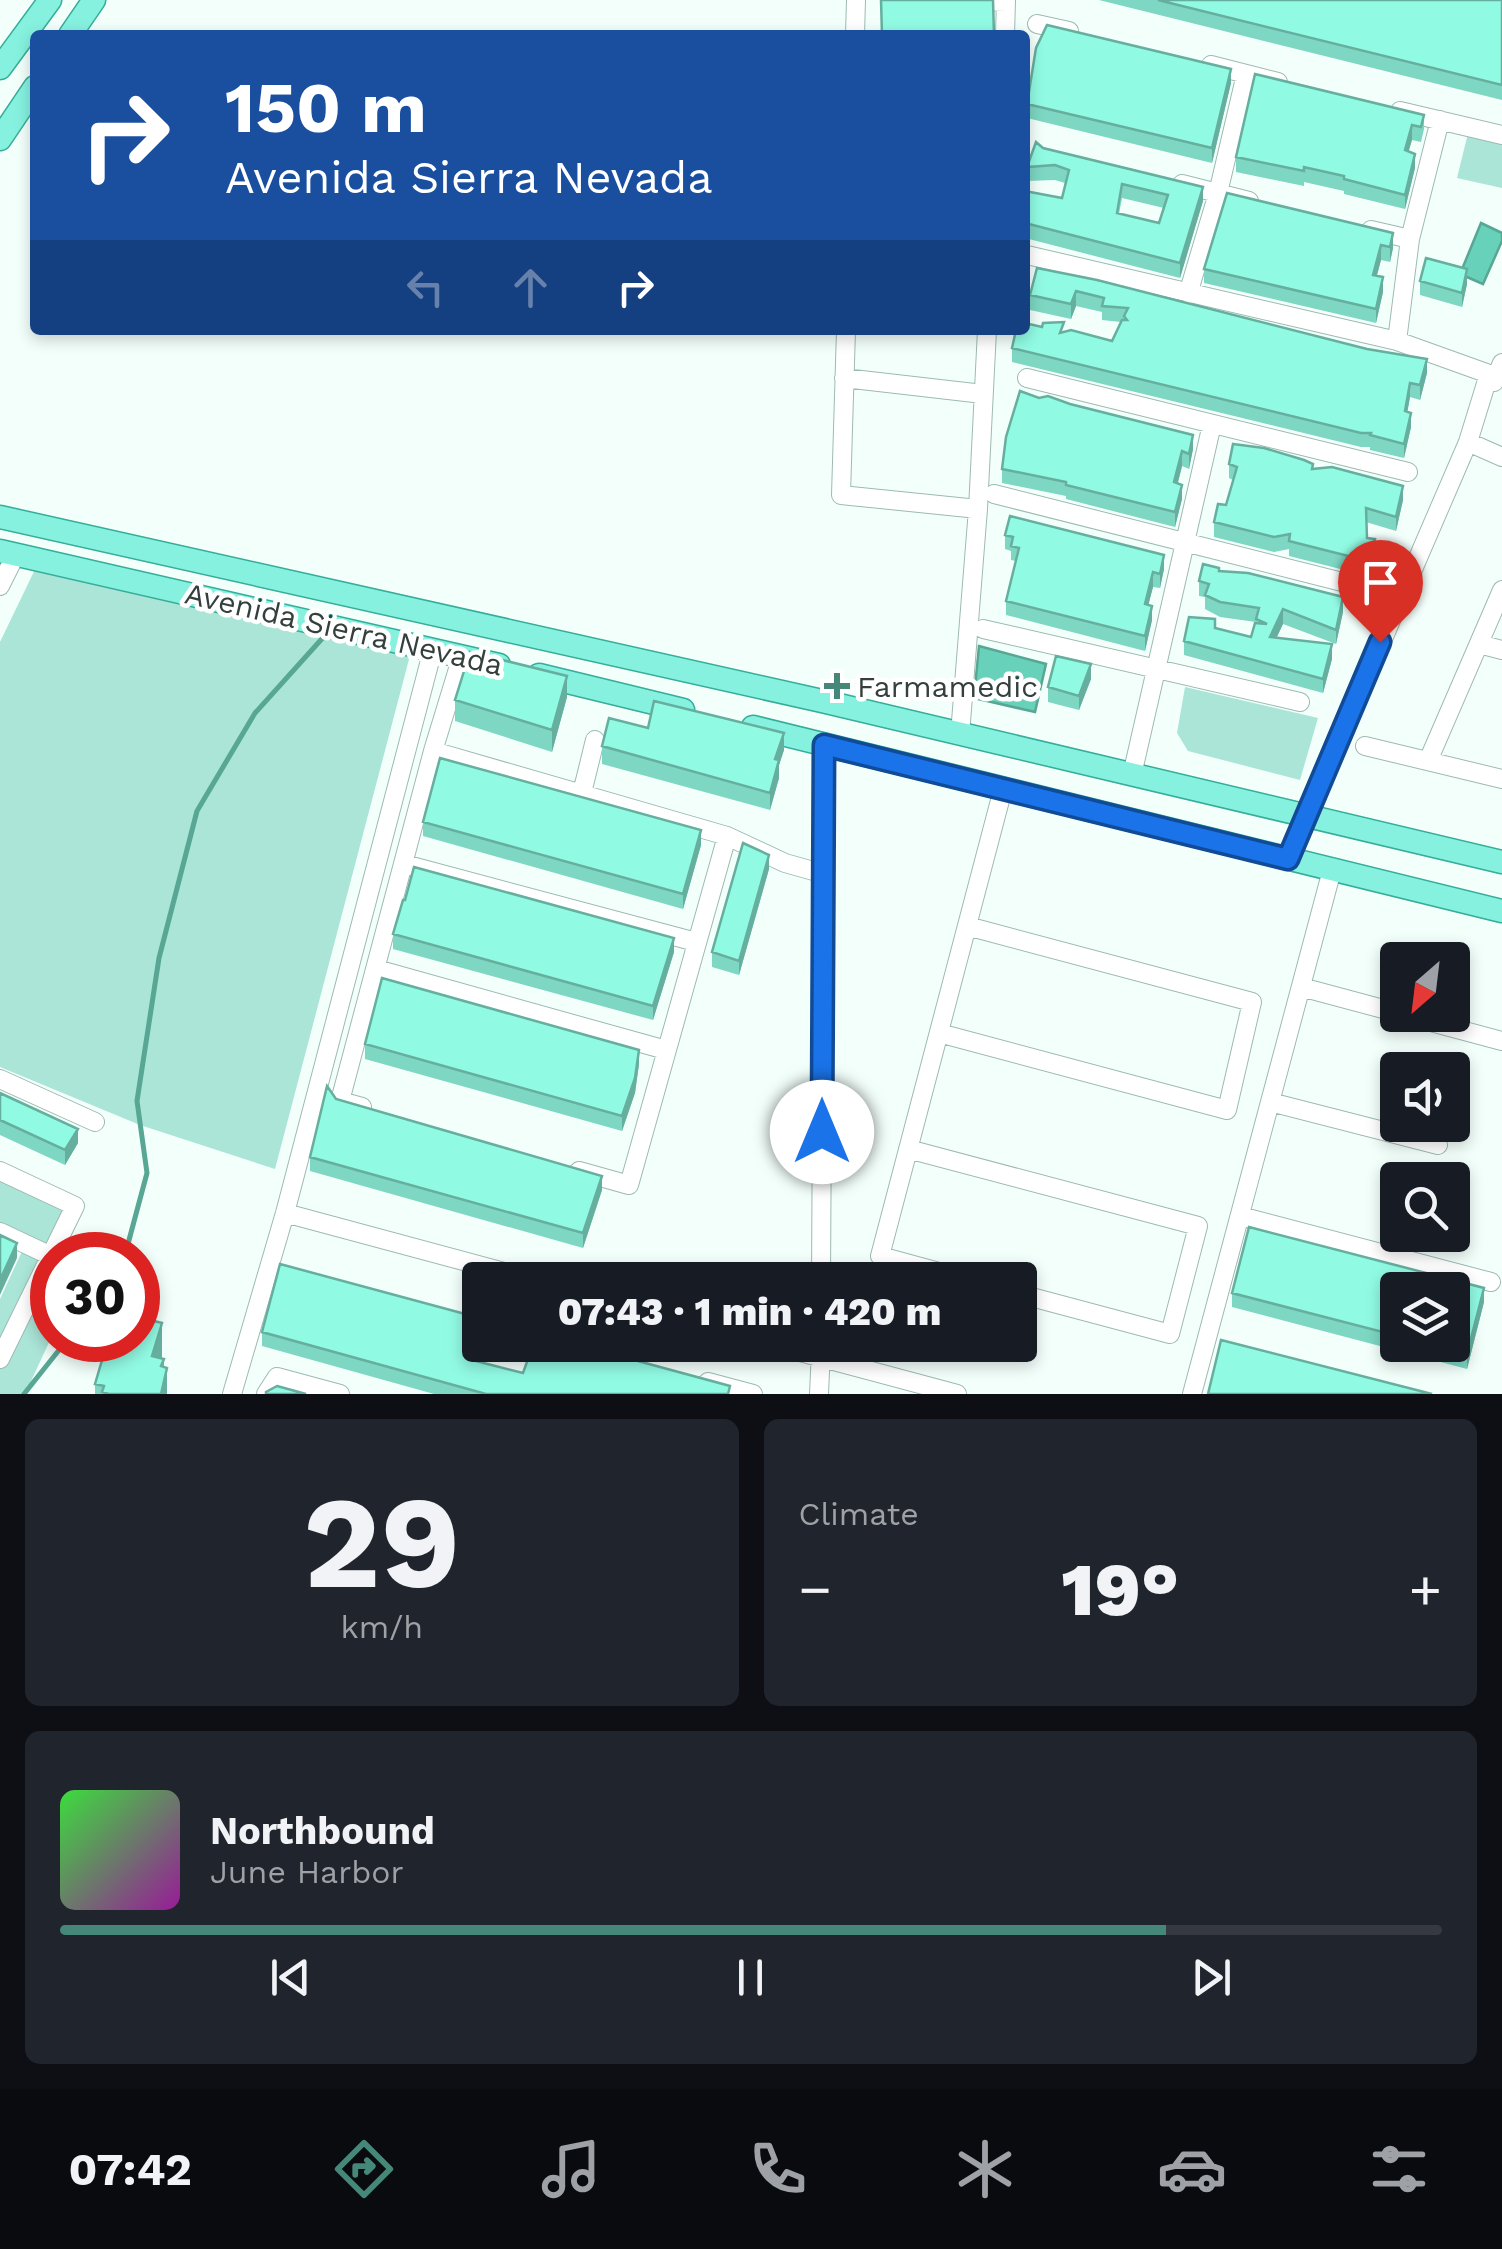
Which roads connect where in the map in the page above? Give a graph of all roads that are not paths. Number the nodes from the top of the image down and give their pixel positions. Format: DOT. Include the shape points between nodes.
graph roads {
  1 [pos="50,0"];
  2 [pos="94,0"];
  3 [pos="856,0"];
  4 [pos="955,0"];
  5 [pos="1006,1"];
  6 [pos="1037,24"];
  7 [pos="73,30"];
  8 [pos="855,30"];
  9 [pos="1005,30"];
  10 [pos="1090,36"];
  11 [pos="1194,62"];
  12 [pos="0,68"];
  13 [pos="1246,74"];
  14 [pos="1300,87"];
  15 [pos="30,94"];
  16 [pos="1374,105"];
  17 [pos="1440,120"];
  18 [pos="1502,135"];
  19 [pos="0,138"];
  20 [pos="1156,178"];
  21 [pos="1218,193"];
  22 [pos="1264,204"];
  23 [pos="1356,227"];
  24 [pos="1410,240"];
  25 [pos="1030,256"];
  26 [pos="1188,294"];
  27 [pos="846,335"];
  28 [pos="986,335"];
  29 [pos="1397,341"];
  30 [pos="1495,369"];
  31 [pos="844,378"];
  32 [pos="1027,378"];
  33 [pos="983,394"];
  34 [pos="1212,424"];
  35 [pos="1468,442"];
  36 [pos="1502,457"];
  37 [pos="1408,472"];
  38 [pos="994,494"];
  39 [pos="978,508"];
  40 [pos="0,517"];
  41 [pos="1187,540"];
  42 [pos="8,552"];
  43 [pos="1354,585"];
  44 [pos="0,586"];
  45 [pos="1502,590"];
  46 [pos="983,630"];
  47 [pos="1479,644"];
  48 [pos="433,649"];
  49 [pos="1502,650"];
  50 [pos="462,656"];
  51 [pos="1157,670"];
  52 [pos="1300,702"];
  53 [pos="960,734"];
  54 [pos="596,740"];
  55 [pos="824,745"];
  56 [pos="1365,746"];
  57 [pos="433,751"];
  58 [pos="1428,762"];
  59 [pos="1132,775"];
  60 [pos="1502,780"];
  61 [pos="1003,789"];
  62 [pos="582,794"];
  63 [pos="1305,815"];
  64 [pos="727,836"];
  65 [pos="1288,859"];
  66 [pos="1502,862"];
  67 [pos="404,864"];
  68 [pos="1332,870"];
  69 [pos="824,874"];
  70 [pos="1502,911"];
  71 [pos="967,926"];
  72 [pos="696,942"];
  73 [pos="376,968"];
  74 [pos="1300,987"];
  75 [pos="1380,1008"];
  76 [pos="1468,1032"];
  77 [pos="939,1033"];
  78 [pos="1502,1041"];
  79 [pos="666,1050"];
  80 [pos="0,1078"];
  81 [pos="1270,1102"];
  82 [pos="376,1112"];
  83 [pos="95,1122"];
  84 [pos="1438,1145"];
  85 [pos="908,1149"];
  86 [pos="557,1164"];
  87 [pos="0,1171"];
  88 [pos="285,1213"];
  89 [pos="1240,1216"];
  90 [pos="0,1232"];
  91 [pos="62,1232"];
  92 [pos="30,1246"];
  93 [pos="467,1262"];
  94 [pos="821,1262"];
  95 [pos="902,1262"];
  96 [pos="271,1263"];
  97 [pos="290,1268"];
  98 [pos="1491,1282"];
  99 [pos="30,1297"];
  100 [pos="1037,1299"];
  101 [pos="0,1359"];
  102 [pos="820,1362"];
  103 [pos="856,1362"];
  104 [pos="698,1379"];
  105 [pos="232,1394"];
  106 [pos="266,1394"];
  107 [pos="340,1394"];
  108 [pos="752,1394"];
  109 [pos="819,1394"];
  110 [pos="957,1394"];
  111 [pos="1192,1394"];
  1 -- 12 [label="main road"];
  2 -- 7 [label="main road"];
  3 -- 8 [label="street"];
  4 -- 5 [label="street"];
  5 -- 9 [label="street"];
  6 -- 10 [label="street"];
  11 -- 13 [label="street"];
  13 -- 14 [label="street"];
  13 -- 21 [label="street"];
  15 -- 19 [label="main road"];
  16 -- 17 [label="street"];
  17 -- 18 [label="street"];
  17 -- 24 [label="street"];
  20 -- 21 [label="street"];
  21 -- 22 [label="street"];
  21 -- 26 [label="street"];
  23 -- 24 [label="street"];
  24 -- 29 [label="street"];
  25 -- 26 [label="street"];
  26 -- 29 [label="street"];
  27 -- 31 [label="street"];
  28 -- 33 [label="street"];
  29 -- 30 [label="street"];
  30 -- 35 [label="street"];
  31 -- 33 [label="street"];
  31 -- 39 [label="street" via="841,495"];
  32 -- 34 [label="street"];
  33 -- 39 [label="street"];
  34 -- 37 [label="street"];
  34 -- 41 [label="street"];
  35 -- 36 [label="street"];
  35 -- 63 [label="street"];
  38 -- 41 [label="street"];
  39 -- 53 [label="street"];
  40 -- 53 [label="main road, Avenida Sierra Nevada"];
  41 -- 43 [label="street"];
  41 -- 51 [label="street"];
  42 -- 44 [label="street"];
  42 -- 48 [label="main road, Avenida Sierra Nevada"];
  45 -- 47 [label="street"];
  46 -- 51 [label="street"];
  47 -- 49 [label="street"];
  47 -- 58 [label="street"];
  48 -- 50 [label="main road, Avenida Sierra Nevada"];
  48 -- 88 [label="street"];
  50 -- 55 [label="main road, Avenida Sierra Nevada"];
  50 -- 57 [label="street"];
  51 -- 52 [label="street"];
  51 -- 59 [label="street"];
  53 -- 59 [label="main road, Avenida Sierra Nevada"];
  54 -- 62 [label="street"];
  55 -- 61 [label="main road, Avenida Sierra Nevada"];
  55 -- 69 [label="street"];
  56 -- 58 [label="street"];
  57 -- 62 [label="street"];
  57 -- 67 [label="street"];
  58 -- 60 [label="street"];
  59 -- 63 [label="main road, Avenida Sierra Nevada"];
  61 -- 65 [label="main road, Avenida Sierra Nevada"];
  61 -- 71 [label="street"];
  62 -- 64 [label="street"];
  63 -- 65 [label="street"];
  63 -- 66 [label="main road, Avenida Sierra Nevada"];
  64 -- 69 [label="street"];
  64 -- 72 [label="street"];
  65 -- 68 [label="main road, Avenida Sierra Nevada"];
  67 -- 72 [label="street"];
  67 -- 73 [label="street"];
  68 -- 70 [label="main road, Avenida Sierra Nevada"];
  68 -- 74 [label="street"];
  69 -- 94 [label="street"];
  71 -- 77 [label="street"];
  71 -- 77 [label="street" via="1252,1002 1227,1110"];
  72 -- 79 [label="street"];
  73 -- 79 [label="street"];
  73 -- 82 [label="street" via="340,1101"];
  74 -- 75 [label="street"];
  74 -- 81 [label="street"];
  76 -- 78 [label="street"];
  77 -- 85 [label="street"];
  79 -- 86 [label="street" via="629,1185"];
  80 -- 83 [label="street"];
  81 -- 84 [label="street"];
  81 -- 89 [label="street"];
  85 -- 95 [label="street" via="880,1256"];
  85 -- 100 [label="street" via="1198,1226 1170,1334"];
  87 -- 91 [label="street" via="75,1206"];
  88 -- 93 [label="street"];
  88 -- 96 [label="street"];
  89 -- 98 [label="street"];
  89 -- 111 [label="street" via="1216,1341"];
  90 -- 92 [label="street"];
  96 -- 97 [label="street"];
  96 -- 105 [label="street"];
  99 -- 101 [label="street"];
  102 -- 109 [label="street"];
  103 -- 110 [label="street"];
  104 -- 108 [label="street"];
  106 -- 107 [label="street" via="277,1377"];
}
